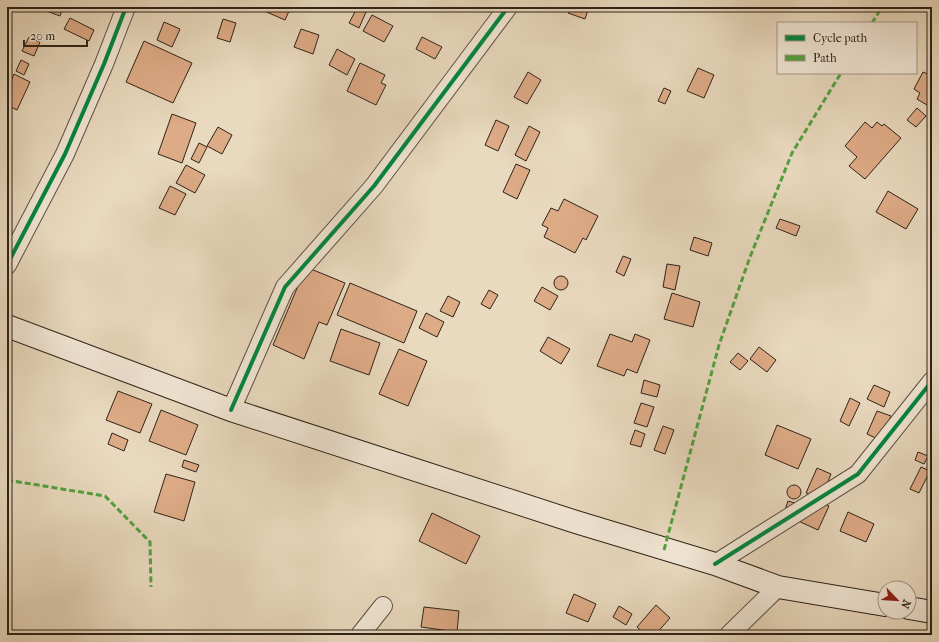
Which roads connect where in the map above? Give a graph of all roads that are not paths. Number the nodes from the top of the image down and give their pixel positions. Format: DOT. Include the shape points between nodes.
graph roads {
  1 [pos="126,7"];
  2 [pos="508,7"];
  3 [pos="7,264"];
  4 [pos="7,326"];
  5 [pos="932,382"];
  6 [pos="232,410"];
  7 [pos="715,564"];
  8 [pos="778,587"];
  9 [pos="877,603"];
  10 [pos="384,606"];
  11 [pos="917,609"];
  12 [pos="932,612"];
  13 [pos="360,635"];
  14 [pos="729,635"];
  1 -- 3 [label="street" via="65,154"];
  2 -- 6 [label="street" via="374,186 285,287"];
  4 -- 6 [label="main road"];
  5 -- 7 [label="street" via="858,474"];
  6 -- 7 [label="main road" via="554,515"];
  7 -- 8 [label="main road"];
  8 -- 9 [label="main road"];
  8 -- 14 [label="street"];
  10 -- 13 [label="street"];
  11 -- 12 [label="main road"];
}
